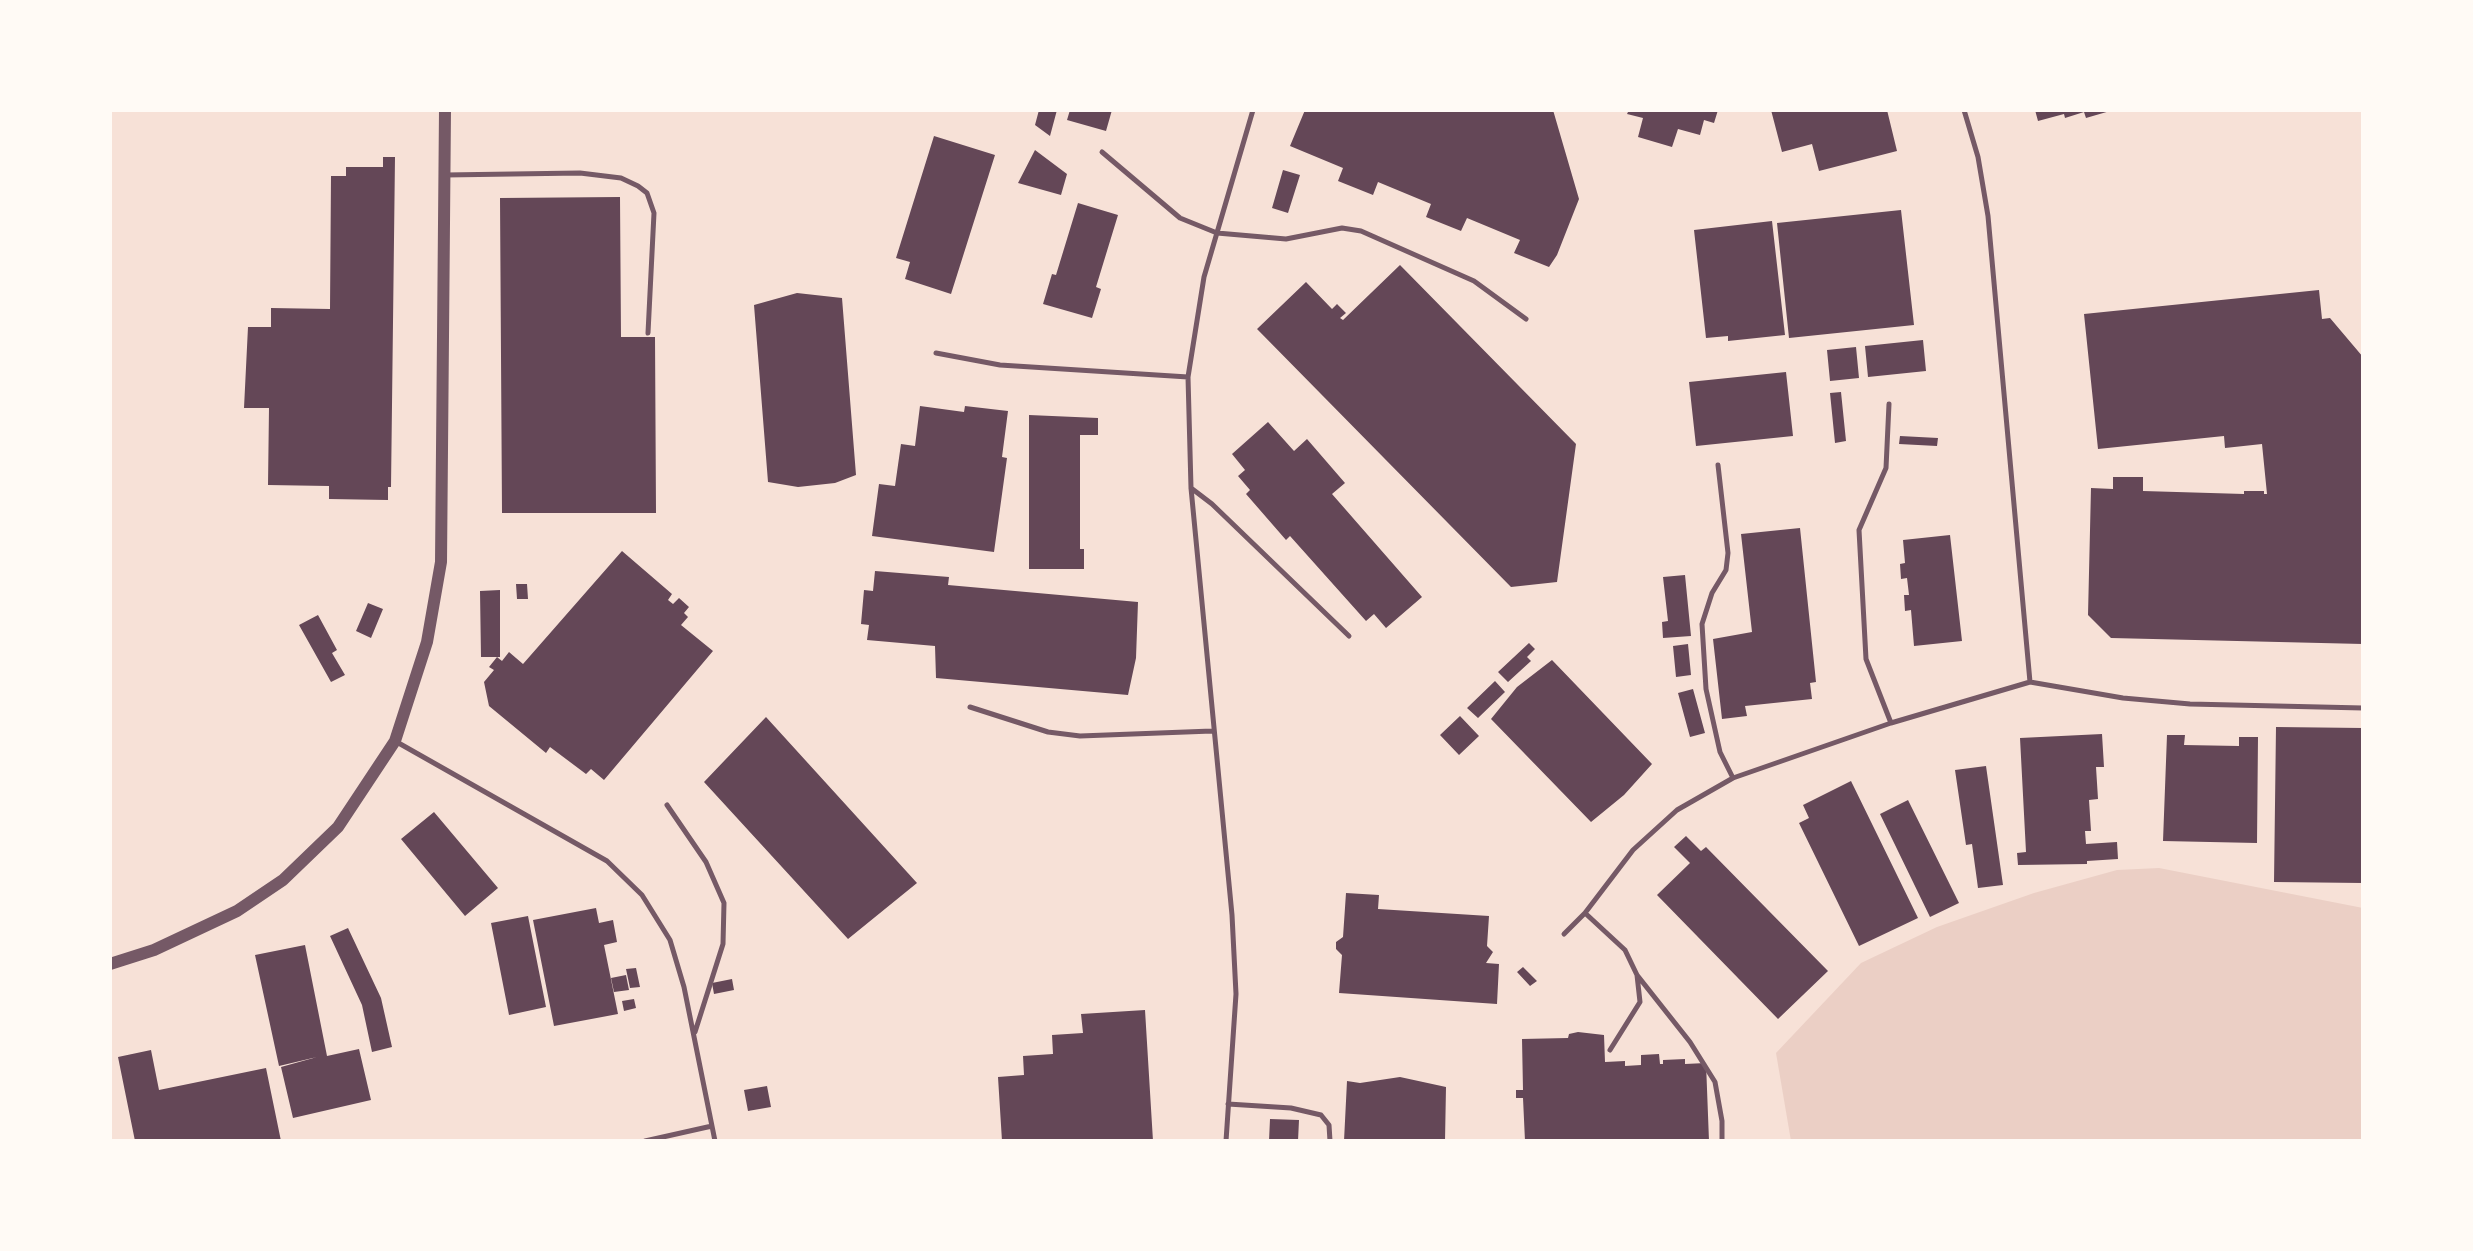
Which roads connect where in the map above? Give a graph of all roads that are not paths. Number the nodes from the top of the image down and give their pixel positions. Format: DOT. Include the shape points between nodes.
graph roads {
  1 [pos="445,110"];
  2 [pos="1253,110"];
  3 [pos="1964,110"];
  4 [pos="1102,152"];
  5 [pos="445,175"];
  6 [pos="1217,233"];
  7 [pos="1526,319"];
  8 [pos="648,333"];
  9 [pos="936,353"];
  10 [pos="1188,377"];
  11 [pos="1889,404"];
  12 [pos="1718,465"];
  13 [pos="1191,488"];
  14 [pos="1349,636"];
  15 [pos="2030,682"];
  16 [pos="970,707"];
  17 [pos="2363,708"];
  18 [pos="1891,723"];
  19 [pos="1212,731"];
  20 [pos="395,741"];
  21 [pos="1732,778"];
  22 [pos="667,805"];
  23 [pos="1585,913"];
  24 [pos="1564,934"];
  25 [pos="110,964"];
  26 [pos="1637,975"];
  27 [pos="694,1035"];
  28 [pos="1610,1050"];
  29 [pos="1228,1104"];
  30 [pos="712,1126"];
  31 [pos="645,1141"];
  32 [pos="715,1141"];
  33 [pos="1226,1141"];
  34 [pos="1330,1141"];
  35 [pos="1722,1141"];
  1 -- 5 [label="street"];
  2 -- 6 [label="lane"];
  3 -- 15 [label="lane" via="1988,216"];
  4 -- 6 [label="lane" via="1180,218"];
  5 -- 8 [label="lane" via="580,173 621,178 647,193 654,213"];
  5 -- 20 [label="street" via="441,562 427,642"];
  6 -- 7 [label="lane" via="1286,239 1342,228 1361,230 1474,281"];
  6 -- 10 [label="lane" via="1204,277"];
  9 -- 10 [label="lane" via="1000,365"];
  10 -- 13 [label="lane"];
  11 -- 18 [label="lane" via="1886,468 1859,530 1866,659"];
  12 -- 21 [label="lane" via="1728,553 1726,570 1702,624 1706,689 1720,752"];
  13 -- 14 [label="lane"];
  13 -- 19 [label="lane"];
  15 -- 17 [label="lane" via="2190,704"];
  15 -- 18 [label="lane"];
  16 -- 19 [label="lane" via="1024,726 1080,736"];
  18 -- 21 [label="lane"];
  19 -- 29 [label="lane" via="1236,993"];
  20 -- 25 [label="street" via="338,827 283,880 237,911 154,950"];
  20 -- 27 [label="lane" via="607,861 642,895 670,940"];
  21 -- 23 [label="lane" via="1677,810 1633,849"];
  22 -- 27 [label="lane" via="706,862 725,912 723,944"];
  23 -- 24 [label="lane"];
  23 -- 26 [label="lane" via="1625,950"];
  26 -- 28 [label="lane" via="1640,1002"];
  26 -- 35 [label="lane" via="1690,1042 1714,1082"];
  27 -- 30 [label="lane"];
  29 -- 33 [label="lane"];
  29 -- 34 [label="lane" via="1321,1115 1329,1125"];
  30 -- 31 [label="lane"];
  30 -- 32 [label="lane"];
}
